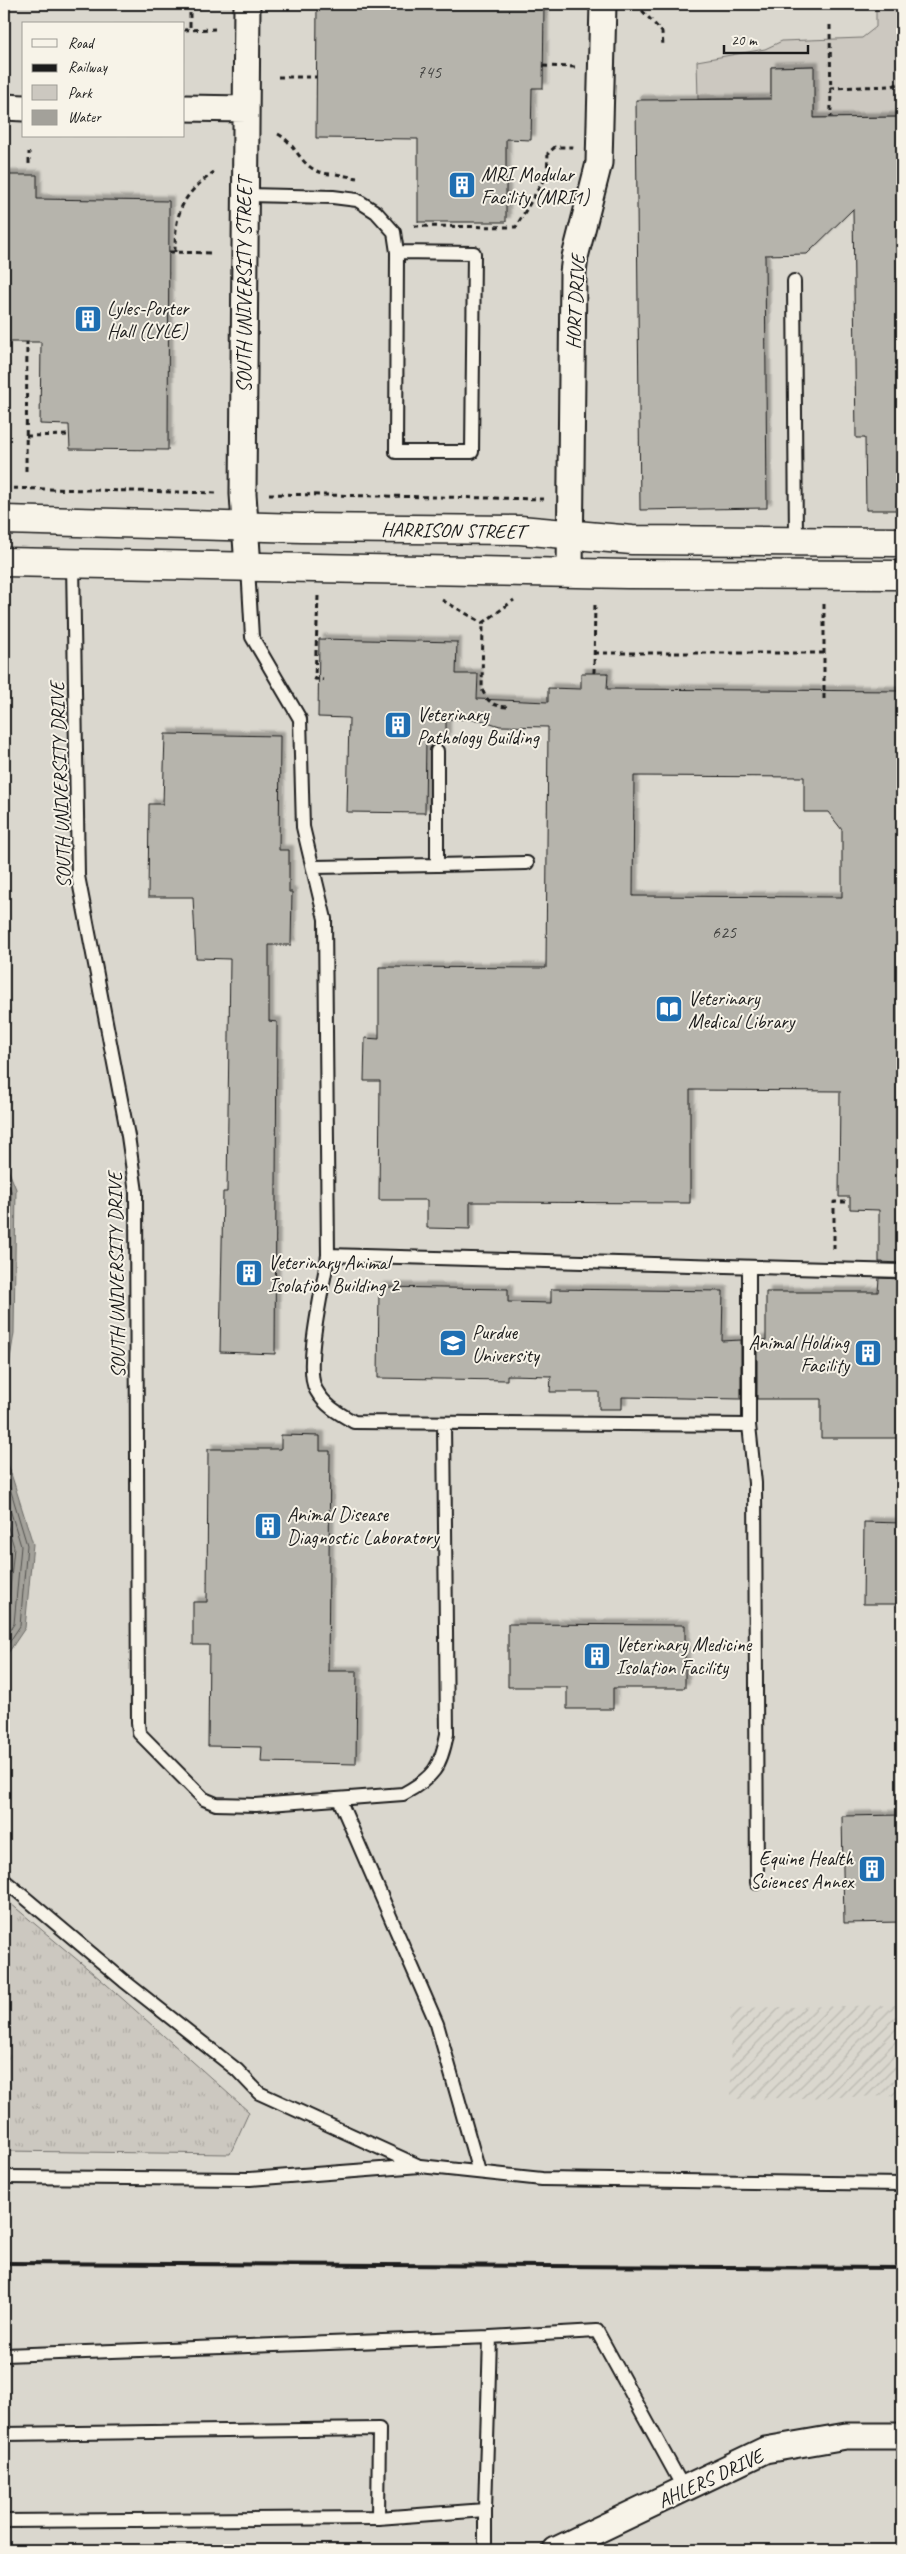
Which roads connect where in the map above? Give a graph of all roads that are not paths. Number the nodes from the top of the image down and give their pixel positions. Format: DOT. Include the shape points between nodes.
graph roads {
  1 [pos="246,4"];
  2 [pos="603,4"];
  3 [pos="4,108"];
  4 [pos="22,108"];
  5 [pos="185,108"];
  6 [pos="246,109"];
  7 [pos="244,196"];
  8 [pos="397,252"];
  9 [pos="794,281"];
  10 [pos="4,520"];
  11 [pos="245,526"];
  12 [pos="570,535"];
  13 [pos="796,541"];
  14 [pos="902,542"];
  15 [pos="4,562"];
  16 [pos="73,564"];
  17 [pos="248,567"];
  18 [pos="570,573"];
  19 [pos="902,575"];
  20 [pos="437,751"];
  21 [pos="527,863"];
  22 [pos="437,865"];
  23 [pos="313,867"];
  24 [pos="328,1256"];
  25 [pos="749,1267"];
  26 [pos="902,1272"];
  27 [pos="444,1423"];
  28 [pos="749,1425"];
  29 [pos="338,1799"];
  30 [pos="4,1880"];
  31 [pos="756,1883"];
  32 [pos="420,2166"];
  33 [pos="479,2172"];
  34 [pos="4,2177"];
  35 [pos="902,2184"];
  36 [pos="490,2336"];
  37 [pos="4,2355"];
  38 [pos="4,2434"];
  39 [pos="902,2436"];
  40 [pos="684,2489"];
  41 [pos="485,2510"];
  42 [pos="378,2518"];
  43 [pos="4,2521"];
  44 [pos="485,2550"];
  45 [pos="556,2550"];
  1 -- 6 [label="street, SOUTH UNIVERSITY STREET"];
  2 -- 12 [label="street, HORT DRIVE" via="599,163 573,273"];
  3 -- 4 [label="street"];
  5 -- 6 [label="street"];
  6 -- 7 [label="street, SOUTH UNIVERSITY STREET"];
  7 -- 8 [label="lane" via="357,200 376,212 394,232"];
  7 -- 11 [label="street, SOUTH UNIVERSITY STREET"];
  8 -- 8 [label="lane" via="474,253 472,452 396,452"];
  9 -- 13 [label="lane"];
  10 -- 11 [label="main road, HARRISON STREET"];
  11 -- 12 [label="main road, HARRISON STREET" via="520,530"];
  11 -- 17 [label="street, SOUTH UNIVERSITY STREET"];
  12 -- 13 [label="main road, HARRISON STREET" via="632,540"];
  12 -- 18 [label="street, HORT DRIVE"];
  13 -- 14 [label="main road, HARRISON STREET"];
  15 -- 16 [label="main road, HARRISON STREET"];
  16 -- 17 [label="main road, HARRISON STREET"];
  16 -- 29 [label="lane, SOUTH UNIVERSITY DRIVE" via="78,876 136,1192 140,1733 194,1791 216,1804"];
  17 -- 18 [label="main road, HARRISON STREET"];
  17 -- 23 [label="lane" via="252,636 300,719 303,827"];
  18 -- 19 [label="main road, HARRISON STREET"];
  20 -- 22 [label="lane"];
  21 -- 22 [label="lane"];
  22 -- 23 [label="lane"];
  23 -- 24 [label="lane" via="325,918"];
  24 -- 25 [label="lane"];
  24 -- 27 [label="lane" via="312,1353 315,1388 330,1408 354,1422"];
  25 -- 26 [label="lane"];
  25 -- 28 [label="lane"];
  27 -- 28 [label="lane"];
  27 -- 29 [label="lane, SOUTH UNIVERSITY DRIVE" via="447,1734 443,1754 436,1770 404,1794"];
  28 -- 31 [label="lane" via="754,1483"];
  29 -- 33 [label="lane" via="437,2024"];
  30 -- 32 [label="lane" via="237,2070 259,2093"];
  32 -- 33 [label="lane"];
  32 -- 34 [label="lane" via="250,2178"];
  33 -- 35 [label="lane" via="542,2179"];
  36 -- 37 [label="lane"];
  36 -- 40 [label="lane" via="597,2331"];
  36 -- 41 [label="lane"];
  38 -- 42 [label="lane" via="379,2429"];
  39 -- 40 [label="street, AHLERS DRIVE" via="846,2436 765,2450"];
  40 -- 45 [label="street, AHLERS DRIVE"];
  41 -- 42 [label="lane"];
  41 -- 44 [label="lane"];
  42 -- 43 [label="lane"];
}
